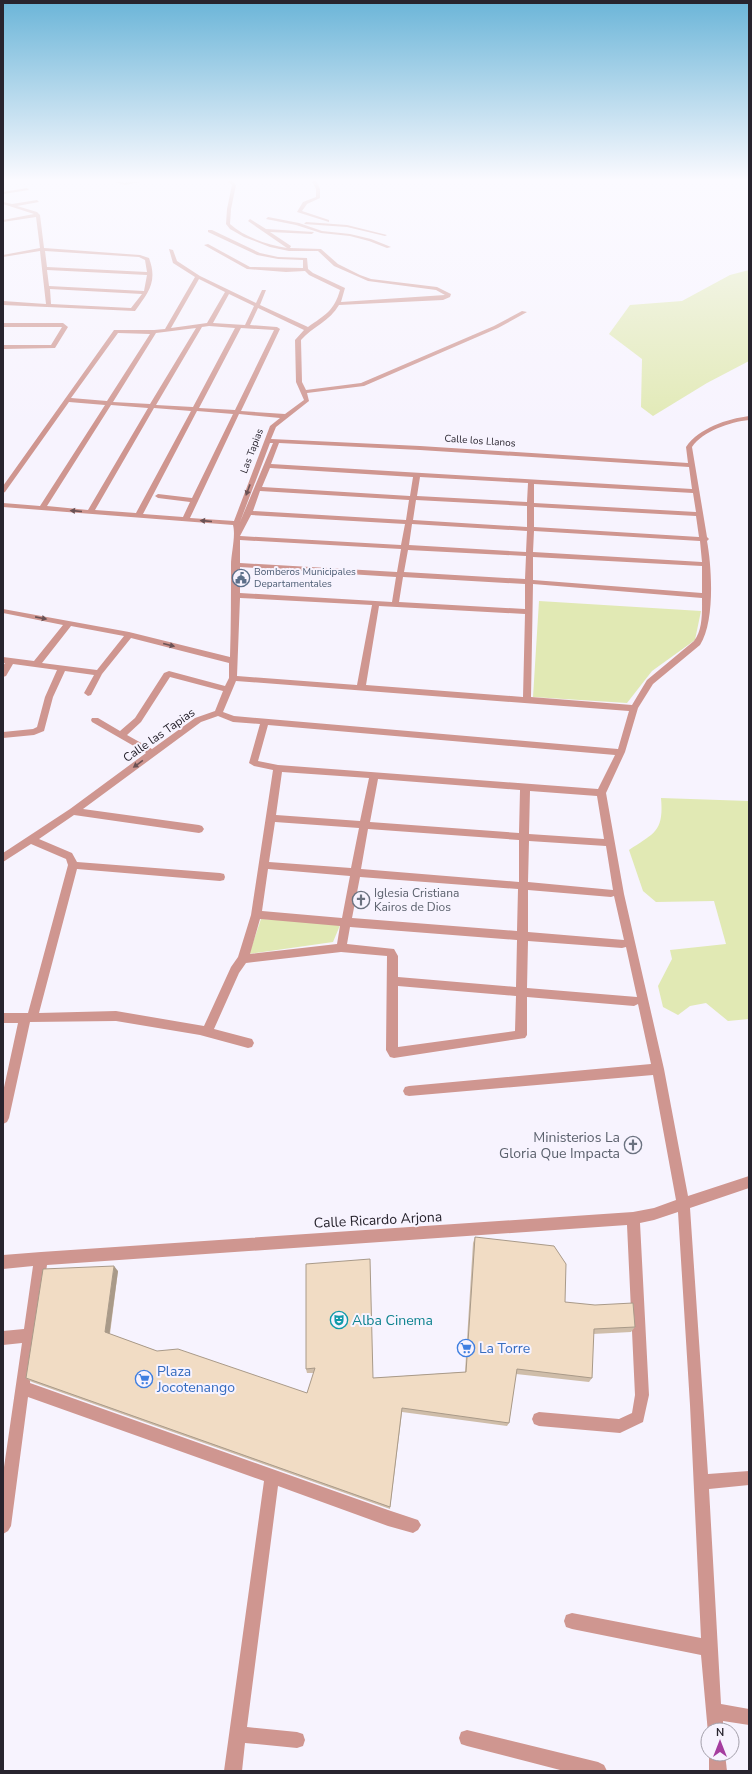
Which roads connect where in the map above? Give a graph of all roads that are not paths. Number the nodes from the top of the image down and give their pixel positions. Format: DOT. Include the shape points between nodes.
graph roads {
  1 [pos="44,264"];
  2 [pos="148,264"];
  3 [pos="178,264"];
  4 [pos="241,264"];
  5 [pos="305,264"];
  6 [pos="335,264"];
  7 [pos="44,268"];
  8 [pos="306,269"];
  9 [pos="150,274"];
  10 [pos="198,277"];
  11 [pos="46,287"];
  12 [pos="264,291"];
  13 [pos="227,292"];
  14 [pos="146,293"];
  15 [pos="3,303"];
  16 [pos="337,304"];
  17 [pos="49,306"];
  18 [pos="256,306"];
  19 [pos="524,312"];
  20 [pos="209,324"];
  21 [pos="3,325"];
  22 [pos="200,325"];
  23 [pos="239,326"];
  24 [pos="247,326"];
  25 [pos="167,330"];
  26 [pos="309,330"];
  27 [pos="154,332"];
  28 [pos="3,347"];
  29 [pos="304,392"];
  30 [pos="67,400"];
  31 [pos="109,403"];
  32 [pos="152,406"];
  33 [pos="194,409"];
  34 [pos="236,412"];
  35 [pos="285,416"];
  36 [pos="749,418"];
  37 [pos="266,440"];
  38 [pos="277,441"];
  39 [pos="692,465"];
  40 [pos="267,466"];
  41 [pos="417,475"];
  42 [pos="531,481"];
  43 [pos="258,489"];
  44 [pos="3,491"];
  45 [pos="695,491"];
  46 [pos="158,496"];
  47 [pos="413,498"];
  48 [pos="194,500"];
  49 [pos="530,504"];
  50 [pos="3,505"];
  51 [pos="42,508"];
  52 [pos="90,512"];
  53 [pos="249,512"];
  54 [pos="700,514"];
  55 [pos="138,516"];
  56 [pos="185,520"];
  57 [pos="409,522"];
  58 [pos="530,529"];
  59 [pos="236,531"];
  60 [pos="705,539"];
  61 [pos="405,548"];
  62 [pos="529,556"];
  63 [pos="706,564"];
  64 [pos="235,565"];
  65 [pos="401,574"];
  66 [pos="530,582"];
  67 [pos="236,595"];
  68 [pos="707,596"];
  69 [pos="376,603"];
  70 [pos="395,604"];
  71 [pos="3,611"];
  72 [pos="528,612"];
  73 [pos="69,623"];
  74 [pos="129,635"];
  75 [pos="7,660"];
  76 [pos="234,661"];
  77 [pos="36,664"];
  78 [pos="62,668"];
  79 [pos="99,673"];
  80 [pos="3,674"];
  81 [pos="233,678"];
  82 [pos="360,688"];
  83 [pos="229,690"];
  84 [pos="88,693"];
  85 [pos="527,700"];
  86 [pos="634,708"];
  87 [pos="218,713"];
  88 [pos="95,720"];
  89 [pos="265,722"];
  90 [pos="3,735"];
  91 [pos="121,735"];
  92 [pos="621,752"];
  93 [pos="152,753"];
  94 [pos="278,768"];
  95 [pos="374,775"];
  96 [pos="525,788"];
  97 [pos="601,793"];
  98 [pos="73,811"];
  99 [pos="270,818"];
  100 [pos="364,825"];
  101 [pos="199,829"];
  102 [pos="524,837"];
  103 [pos="32,840"];
  104 [pos="604,843"];
  105 [pos="3,858"];
  106 [pos="73,865"];
  107 [pos="263,865"];
  108 [pos="355,873"];
  109 [pos="220,877"];
  110 [pos="524,886"];
  111 [pos="612,893"];
  112 [pos="256,915"];
  113 [pos="346,922"];
  114 [pos="522,936"];
  115 [pos="622,944"];
  116 [pos="341,948"];
  117 [pos="243,959"];
  118 [pos="393,981"];
  119 [pos="522,992"];
  120 [pos="634,1001"];
  121 [pos="3,1018"];
  122 [pos="29,1018"];
  123 [pos="207,1032"];
  124 [pos="248,1043"];
  125 [pos="658,1069"];
  126 [pos="409,1091"];
  127 [pos="3,1118"];
  128 [pos="749,1182"];
  129 [pos="683,1203"];
  130 [pos="633,1218"];
  131 [pos="41,1258"];
  132 [pos="3,1262"];
  133 [pos="30,1336"];
  134 [pos="3,1338"];
  135 [pos="23,1387"];
  136 [pos="539,1419"];
  137 [pos="272,1477"];
  138 [pos="749,1478"];
  139 [pos="701,1482"];
  140 [pos="5,1499"];
  141 [pos="413,1525"];
  142 [pos="3,1526"];
  143 [pos="572,1621"];
  144 [pos="709,1648"];
  145 [pos="714,1712"];
  146 [pos="749,1717"];
  147 [pos="715,1722"];
  148 [pos="238,1734"];
  149 [pos="467,1738"];
  150 [pos="297,1740"];
  151 [pos="233,1771"];
  152 [pos="598,1771"];
  1 -- 7 [label="street"];
  2 -- 9 [label="street"];
  3 -- 10 [label="street"];
  4 -- 8 [label="street" via="249,268"];
  5 -- 8 [label="street"];
  6 -- 16 [label="street" via="370,280 437,289 448,294 443,298"];
  7 -- 9 [label="street"];
  7 -- 11 [label="street"];
  8 -- 16 [label="street" via="317,278 343,289"];
  9 -- 14 [label="street"];
  10 -- 13 [label="street"];
  10 -- 25 [label="street"];
  11 -- 14 [label="street"];
  11 -- 17 [label="street"];
  12 -- 18 [label="street"];
  13 -- 18 [label="street"];
  13 -- 20 [label="street"];
  14 -- 17 [label="street" via="133,310"];
  15 -- 17 [label="street"];
  16 -- 26 [label="street" via="331,315"];
  18 -- 24 [label="street"];
  18 -- 26 [label="street"];
  19 -- 29 [label="street" via="411,365 362,384"];
  20 -- 22 [label="street"];
  20 -- 23 [label="street"];
  21 -- 28 [label="street" via="65,327 53,347"];
  22 -- 25 [label="street"];
  22 -- 32 [label="street"];
  23 -- 24 [label="street"];
  23 -- 33 [label="street"];
  24 -- 34 [label="street" via="277,329"];
  25 -- 27 [label="street"];
  26 -- 29 [label="street" via="298,340 299,378"];
  27 -- 30 [label="street" via="116,331"];
  27 -- 31 [label="street"];
  29 -- 35 [label="street, Las Tapias" via="307,400"];
  30 -- 31 [label="street"];
  30 -- 44 [label="street"];
  31 -- 32 [label="street"];
  31 -- 51 [label="street"];
  32 -- 33 [label="street"];
  32 -- 52 [label="street"];
  33 -- 34 [label="street"];
  33 -- 55 [label="street"];
  34 -- 35 [label="street"];
  34 -- 48 [label="street"];
  35 -- 37 [label="street, Las Tapias" via="272,426"];
  36 -- 39 [label="street" via="731,421 693,441 689,447"];
  37 -- 38 [label="street, Calle los Llanos"];
  37 -- 59 [label="street, Las Tapias, one-way"];
  38 -- 39 [label="street, Calle los Llanos"];
  38 -- 40 [label="street, Las Tapias"];
  39 -- 45 [label="street"];
  40 -- 41 [label="street"];
  40 -- 43 [label="street, Las Tapias"];
  41 -- 42 [label="street"];
  41 -- 47 [label="street"];
  42 -- 45 [label="street"];
  42 -- 49 [label="street"];
  43 -- 47 [label="street"];
  43 -- 53 [label="street, Las Tapias"];
  45 -- 54 [label="street"];
  46 -- 48 [label="street"];
  47 -- 49 [label="street"];
  47 -- 57 [label="street"];
  48 -- 56 [label="street"];
  49 -- 54 [label="street"];
  49 -- 58 [label="street"];
  50 -- 51 [label="street"];
  52 -- 51 [label="street, one-way"];
  52 -- 55 [label="street"];
  53 -- 57 [label="street"];
  53 -- 59 [label="street, Las Tapias" via="244,524"];
  54 -- 60 [label="street"];
  55 -- 56 [label="street"];
  59 -- 56 [label="street, one-way"];
  57 -- 58 [label="street"];
  57 -- 61 [label="street"];
  58 -- 60 [label="street"];
  58 -- 62 [label="street"];
  59 -- 61 [label="street"];
  59 -- 64 [label="street"];
  60 -- 63 [label="street"];
  61 -- 62 [label="street"];
  61 -- 65 [label="street"];
  62 -- 63 [label="street"];
  62 -- 66 [label="street"];
  63 -- 68 [label="street"];
  64 -- 65 [label="street"];
  64 -- 67 [label="street"];
  65 -- 66 [label="street"];
  65 -- 70 [label="street"];
  66 -- 68 [label="street"];
  66 -- 72 [label="street"];
  67 -- 69 [label="street"];
  67 -- 76 [label="street"];
  68 -- 86 [label="street" via="706,618 697,644 657,675"];
  69 -- 70 [label="street"];
  69 -- 82 [label="street"];
  70 -- 72 [label="street"];
  71 -- 73 [label="street, one-way"];
  72 -- 85 [label="street"];
  73 -- 74 [label="street"];
  73 -- 77 [label="street"];
  74 -- 76 [label="street, one-way"];
  74 -- 79 [label="street"];
  75 -- 77 [label="street"];
  75 -- 80 [label="street"];
  76 -- 81 [label="street"];
  77 -- 78 [label="street"];
  78 -- 79 [label="street"];
  78 -- 90 [label="street" via="49,697 41,729"];
  79 -- 84 [label="street"];
  81 -- 82 [label="street"];
  81 -- 83 [label="street"];
  82 -- 85 [label="street"];
  83 -- 87 [label="street"];
  83 -- 91 [label="street" via="169,674 138,720"];
  85 -- 86 [label="street"];
  86 -- 92 [label="street"];
  87 -- 89 [label="street" via="233,719"];
  87 -- 93 [label="street, Calle las Tapias" via="198,720"];
  88 -- 91 [label="street"];
  89 -- 92 [label="street"];
  89 -- 94 [label="street" via="254,763"];
  91 -- 93 [label="street"];
  92 -- 97 [label="street"];
  93 -- 98 [label="street, Calle las Tapias, one-way"];
  94 -- 95 [label="street"];
  94 -- 99 [label="street"];
  95 -- 96 [label="street"];
  95 -- 100 [label="street"];
  96 -- 97 [label="street"];
  96 -- 102 [label="street"];
  97 -- 125 [label="street" via="619,894"];
  98 -- 101 [label="street"];
  98 -- 103 [label="street, Calle las Tapias"];
  99 -- 100 [label="street"];
  99 -- 107 [label="street"];
  100 -- 102 [label="street"];
  100 -- 108 [label="street"];
  102 -- 104 [label="street"];
  102 -- 110 [label="street"];
  103 -- 105 [label="street, Calle las Tapias"];
  103 -- 106 [label="street" via="68,856 72,859"];
  106 -- 109 [label="street"];
  106 -- 122 [label="street"];
  107 -- 108 [label="street"];
  107 -- 112 [label="street"];
  108 -- 110 [label="street"];
  108 -- 113 [label="street"];
  110 -- 111 [label="street"];
  110 -- 114 [label="street"];
  112 -- 113 [label="street"];
  112 -- 117 [label="street"];
  113 -- 114 [label="street"];
  113 -- 116 [label="street"];
  114 -- 115 [label="street"];
  114 -- 119 [label="street"];
  116 -- 117 [label="street"];
  116 -- 118 [label="street" via="390,952 393,956"];
  117 -- 123 [label="street" via="235,970"];
  118 -- 119 [label="street"];
  118 -- 119 [label="street" via="394,1053 521,1035"];
  119 -- 120 [label="street"];
  121 -- 122 [label="street"];
  122 -- 123 [label="street" via="116,1016"];
  122 -- 127 [label="street"];
  123 -- 124 [label="street"];
  125 -- 126 [label="street"];
  125 -- 129 [label="street"];
  128 -- 129 [label="street, Calle Ricardo Arjona"];
  129 -- 130 [label="street, Calle Ricardo Arjona" via="654,1214"];
  129 -- 139 [label="street"];
  130 -- 131 [label="street, Calle Ricardo Arjona"];
  130 -- 136 [label="street" via="642,1395 638,1417 620,1426"];
  131 -- 132 [label="street, Calle Ricardo Arjona"];
  131 -- 133 [label="street"];
  133 -- 134 [label="street"];
  133 -- 135 [label="street"];
  135 -- 137 [label="street"];
  135 -- 140 [label="street"];
  137 -- 141 [label="street"];
  137 -- 148 [label="street"];
  138 -- 139 [label="street"];
  139 -- 144 [label="street"];
  140 -- 142 [label="street"];
  143 -- 144 [label="street"];
  144 -- 145 [label="street"];
  145 -- 146 [label="street"];
  145 -- 147 [label="street"];
  148 -- 150 [label="street"];
  148 -- 151 [label="street"];
  149 -- 152 [label="street"];
}
